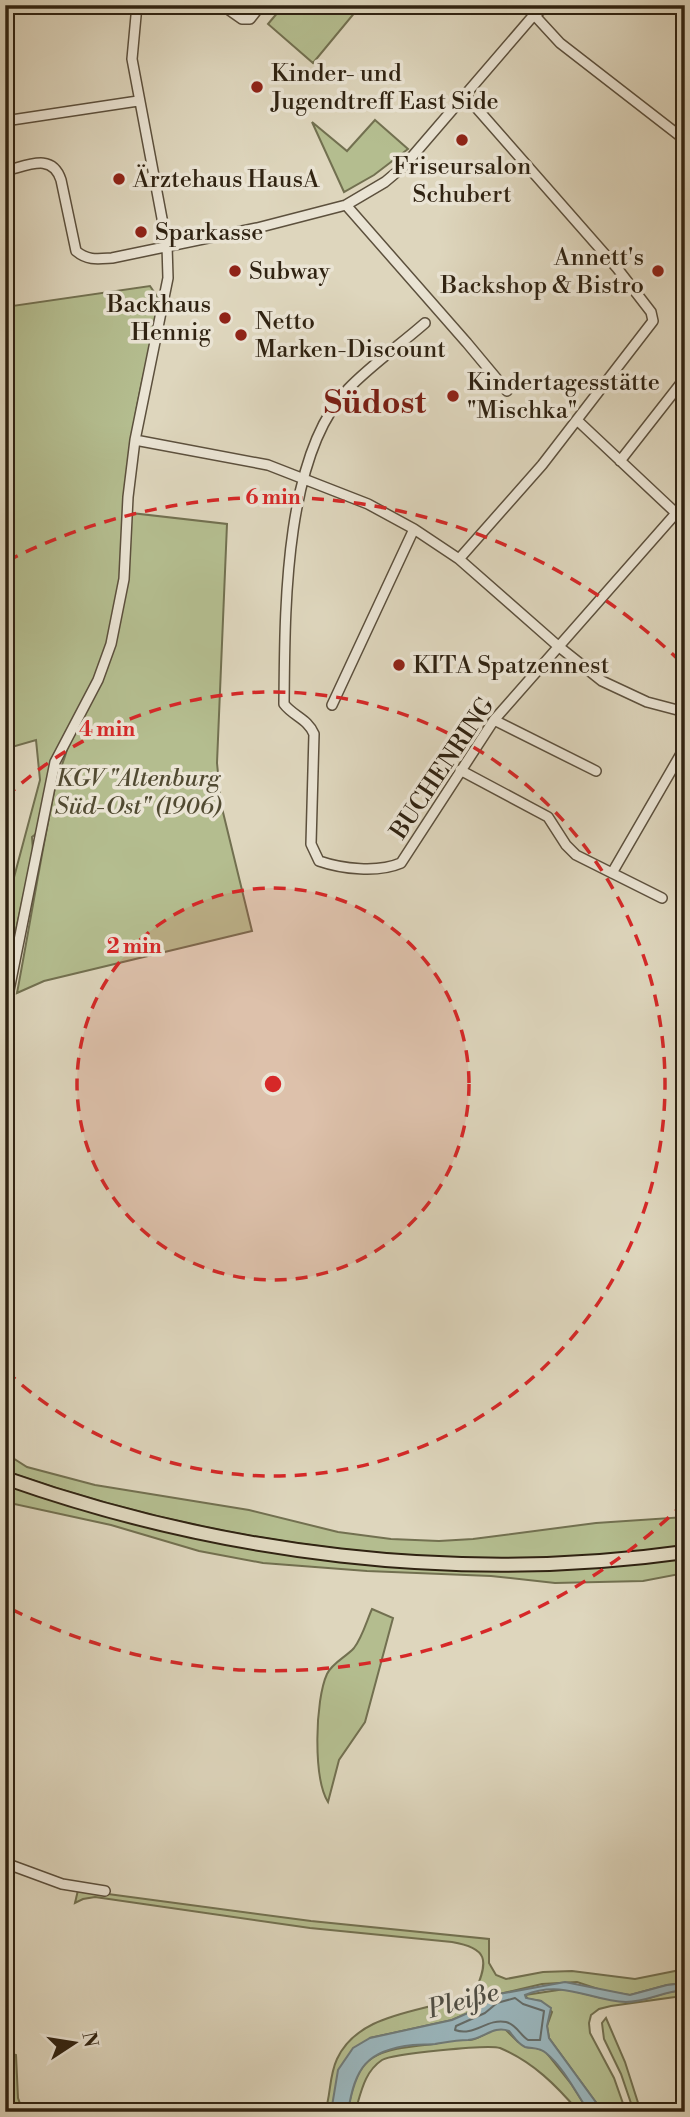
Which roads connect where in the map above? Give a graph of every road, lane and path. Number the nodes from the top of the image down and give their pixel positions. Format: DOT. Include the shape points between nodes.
graph roads {
  1 [pos="137,5"];
  2 [pos="222,5"];
  3 [pos="261,5"];
  4 [pos="525,5"];
  5 [pos="548,5"];
  6 [pos="533,16"];
  7 [pos="466,96"];
  8 [pos="138,101"];
  9 [pos="5,121"];
  10 [pos="685,140"];
  11 [pos="5,171"];
  12 [pos="346,205"];
  13 [pos="167,246"];
  14 [pos="5,274"];
  15 [pos="9,289"];
  16 [pos="425,323"];
  17 [pos="685,379"];
  18 [pos="507,391"];
  19 [pos="578,421"];
  20 [pos="135,440"];
  21 [pos="621,461"];
  22 [pos="303,478"];
  23 [pos="685,503"];
  24 [pos="677,514"];
  25 [pos="414,530"];
  26 [pos="459,559"];
  27 [pos="558,646"];
  28 [pos="332,705"];
  29 [pos="685,712"];
  30 [pos="494,720"];
  31 [pos="685,736"];
  32 [pos="683,752"];
  33 [pos="460,770"];
  34 [pos="596,771"];
  35 [pos="612,873"];
  36 [pos="662,898"];
  37 [pos="5,1010"];
  38 [pos="5,1478"];
  39 [pos="685,1552"];
  40 [pos="5,1863"];
  41 [pos="105,1891"];
  1 -- 8 [label="street" via="132,59"];
  2 -- 3 [label="street" via="242,19 250,19"];
  4 -- 6 [label="street"];
  5 -- 6 [label="street"];
  6 -- 7 [label="street"];
  6 -- 10 [label="street" via="560,43"];
  7 -- 12 [label="street" via="404,166"];
  7 -- 19 [label="street" via="651,312 653,321"];
  8 -- 9 [label="street"];
  8 -- 13 [label="street"];
  11 -- 13 [label="street" via="52,164 61,180 76,251 84,258 113,258"];
  12 -- 13 [label="street"];
  12 -- 18 [label="street"];
  13 -- 20 [label="street" via="165,303"];
  14 -- 15 [label="street"];
  16 -- 22 [label="street" via="347,390 324,422"];
  17 -- 21 [label="street"];
  19 -- 21 [label="street"];
  19 -- 26 [label="street"];
  20 -- 22 [label="street" via="268,466"];
  20 -- 37 [label="street" via="124,579 111,644 98,680 55,762"];
  21 -- 24 [label="street"];
  22 -- 25 [label="street" via="368,504"];
  22 -- 33 [label="street, BUCHENRING" via="291,550 284,704 302,717 314,734 311,844 319,861 378,868 401,863"];
  23 -- 24 [label="street, BUCHENRING"];
  24 -- 27 [label="street, BUCHENRING"];
  25 -- 26 [label="street"];
  25 -- 28 [label="street"];
  26 -- 27 [label="street"];
  27 -- 29 [label="street" via="602,681 647,702"];
  27 -- 30 [label="street, BUCHENRING"];
  30 -- 33 [label="street, BUCHENRING"];
  30 -- 34 [label="street"];
  31 -- 32 [label="street"];
  32 -- 35 [label="street"];
  33 -- 35 [label="street" via="548,817 576,855"];
  35 -- 36 [label="street"];
  38 -- 39 [label="highway" via="157,1523 251,1543 353,1556 458,1563 563,1562"];
  40 -- 41 [label="street" via="62,1884"];
}
